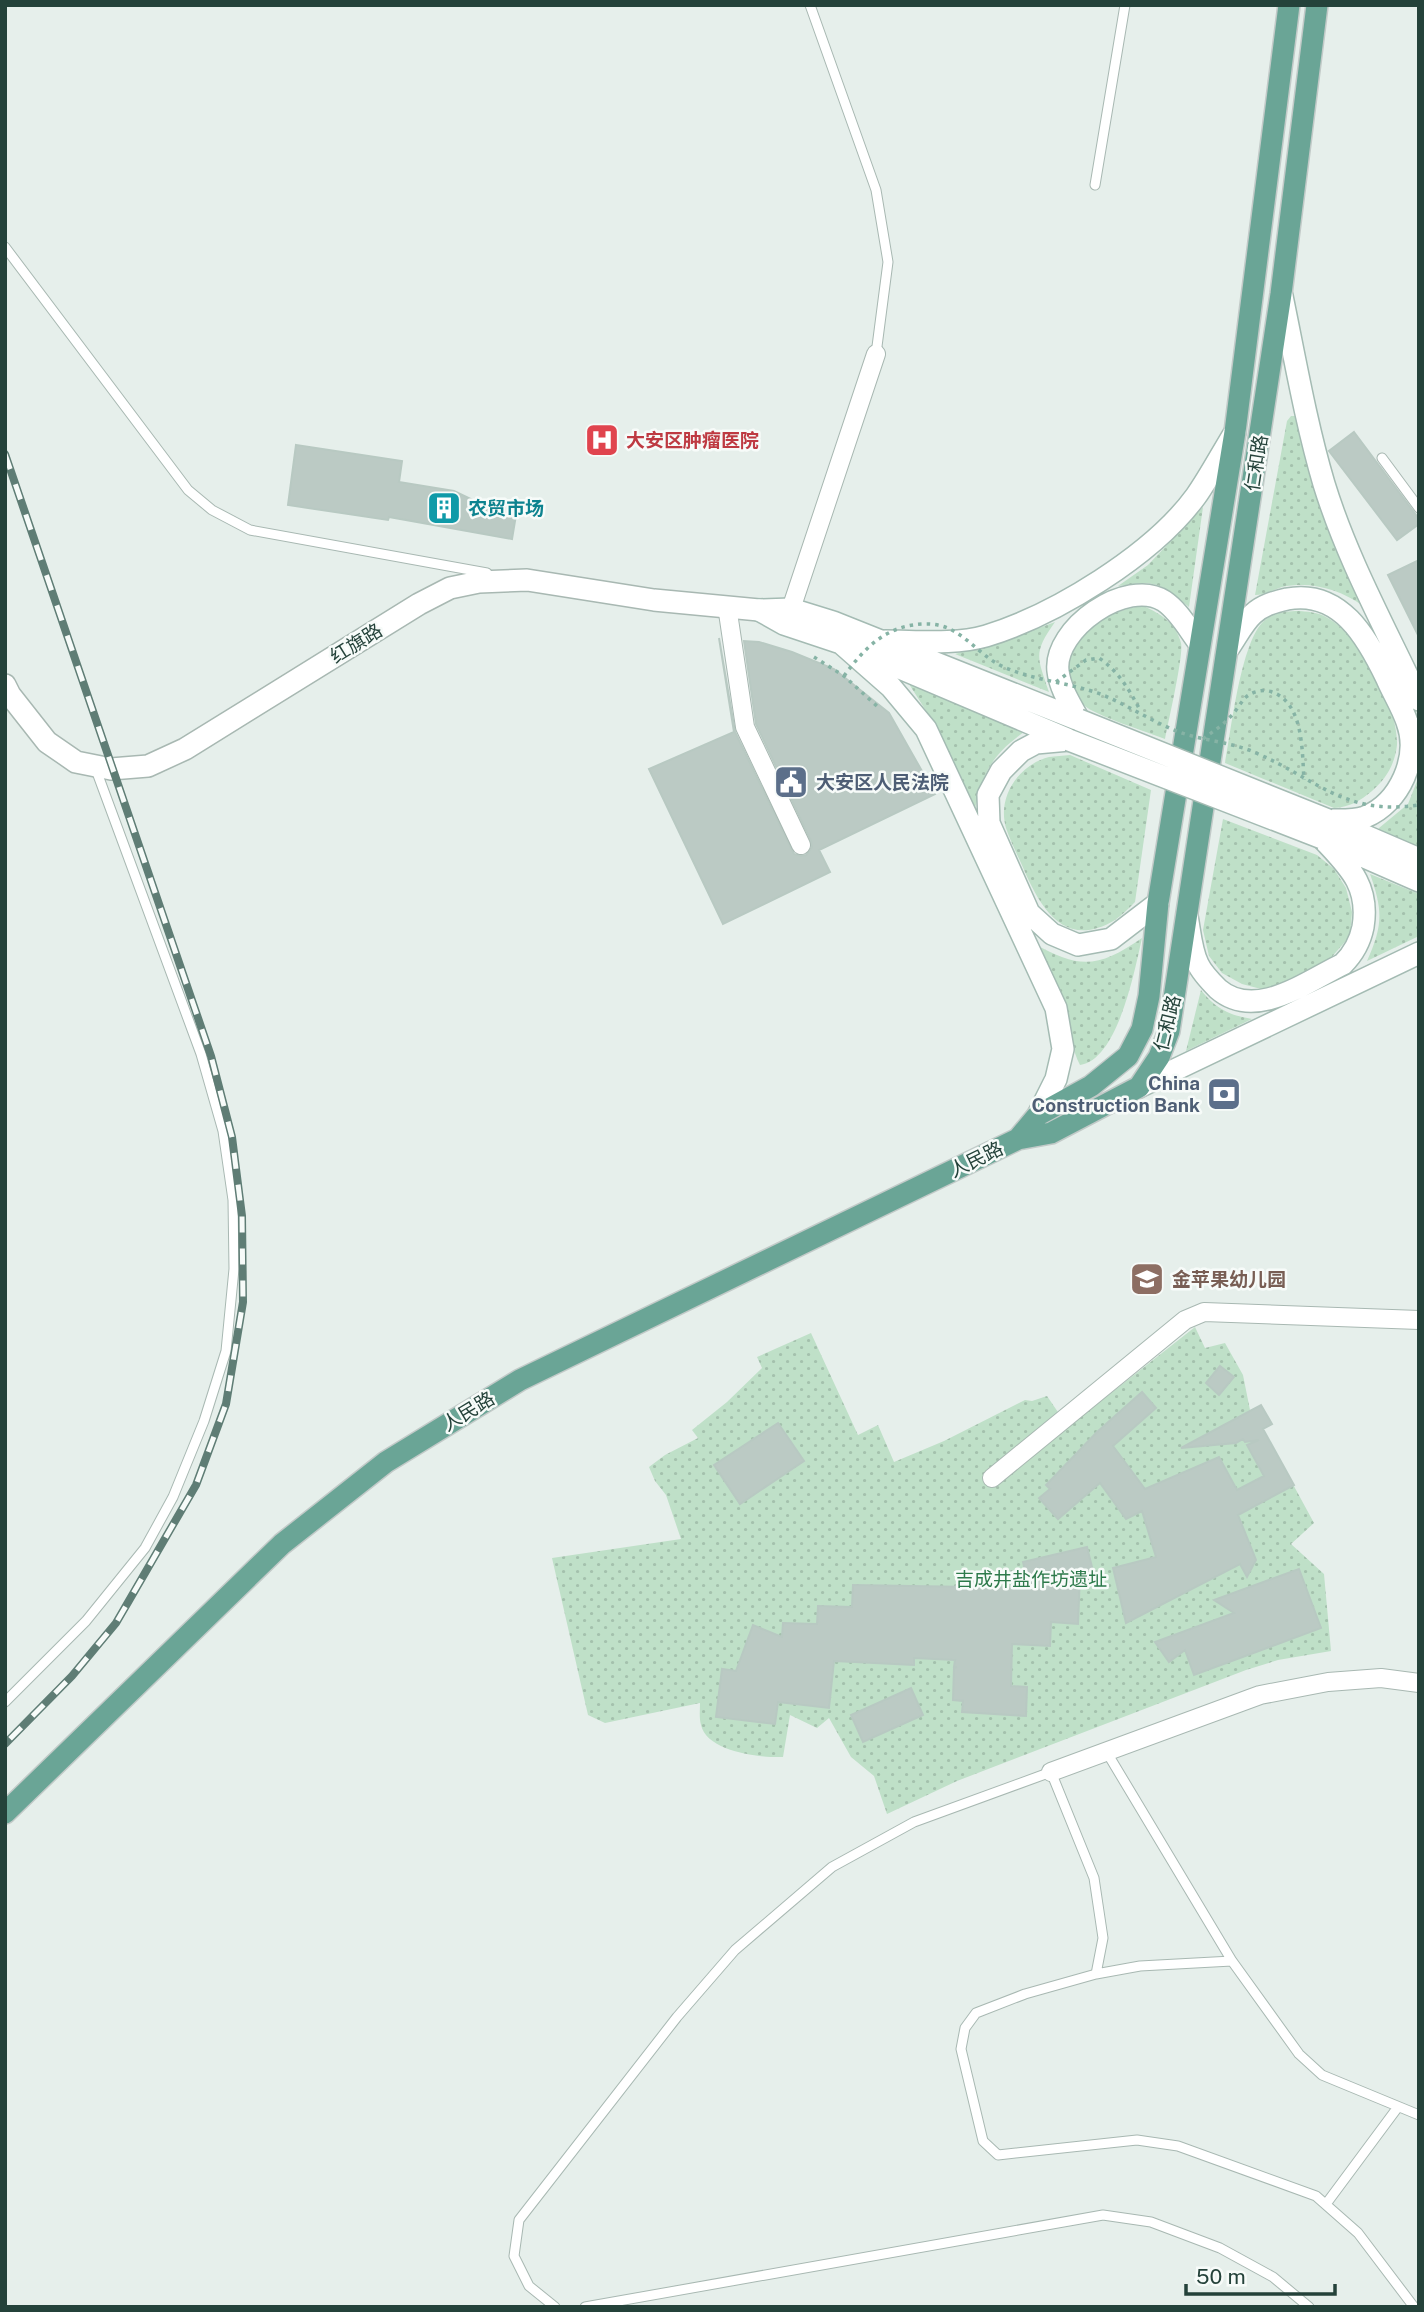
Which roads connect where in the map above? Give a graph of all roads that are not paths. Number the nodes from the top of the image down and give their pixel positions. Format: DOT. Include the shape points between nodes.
graph roads {
  1 [pos="810,5"];
  2 [pos="1125,5"];
  3 [pos="1289,5"];
  4 [pos="1317,5"];
  5 [pos="1095,185"];
  6 [pos="5,247"];
  7 [pos="1281,294"];
  8 [pos="876,354"];
  9 [pos="1235,432"];
  10 [pos="1382,458"];
  11 [pos="1419,508"];
  12 [pos="527,580"];
  13 [pos="727,606"];
  14 [pos="791,609"];
  15 [pos="759,610"];
  16 [pos="885,641"];
  17 [pos="841,643"];
  18 [pos="1199,643"];
  19 [pos="1228,649"];
  20 [pos="5,685"];
  21 [pos="1419,700"];
  22 [pos="1079,720"];
  23 [pos="1069,740"];
  24 [pos="95,765"];
  25 [pos="1325,829"];
  26 [pos="801,845"];
  27 [pos="1419,859"];
  28 [pos="1419,881"];
  29 [pos="1158,902"];
  30 [pos="1186,913"];
  31 [pos="1419,953"];
  32 [pos="1139,1087"];
  33 [pos="1038,1115"];
  34 [pos="1018,1139"];
  35 [pos="1419,1320"];
  36 [pos="992,1478"];
  37 [pos="1419,1683"];
  38 [pos="5,1702"];
  39 [pos="1106,1751"];
  40 [pos="1051,1772"];
  41 [pos="5,1813"];
  42 [pos="1232,1961"];
  43 [pos="1096,1974"];
  44 [pos="1398,2107"];
  45 [pos="1419,2115"];
  46 [pos="1326,2204"];
  47 [pos="555,2307"];
  48 [pos="585,2307"];
  49 [pos="1308,2307"];
  50 [pos="1414,2307"];
  1 -- 8 [label="lane" via="876,190 888,262"];
  2 -- 5 [label="lane"];
  3 -- 9 [label="main road, 仁和路"];
  4 -- 7 [label="main road, 仁和路"];
  6 -- 12 [label="lane" via="188,490 212,510 250,530"];
  7 -- 19 [label="main road, 仁和路"];
  7 -- 21 [label="main road" via="1324,485 1350,555"];
  8 -- 14 [label="street"];
  9 -- 16 [label="main road" via="1195,497 1149,546 1106,578 985,636 937,642"];
  9 -- 18 [label="main road, 仁和路"];
  10 -- 11 [label="lane"];
  12 -- 13 [label="main road, 红旗路"];
  12 -- 24 [label="main road, 红旗路" via="450,588 185,749 148,766 111,769"];
  13 -- 15 [label="main road, 红旗路"];
  13 -- 26 [label="street" via="745,727"];
  14 -- 15 [label="main road"];
  14 -- 16 [label="main road"];
  15 -- 17 [label="main road" via="784,624"];
  16 -- 22 [label="main road"];
  17 -- 23 [label="main road"];
  17 -- 33 [label="main road" via="891,687 926,729 1056,1008 1063,1049 1056,1079"];
  18 -- 22 [label="main road" via="1164,601 1129,595 1109,603 1072,632 1061,649 1057,669"];
  18 -- 29 [label="main road, 仁和路"];
  19 -- 25 [label="main road" via="1251,616 1264,606 1297,597 1330,604 1345,613 1376,656 1408,724 1408,766 1402,783 1378,809"];
  19 -- 30 [label="main road, 仁和路"];
  20 -- 24 [label="main road, 红旗路" via="47,742 76,762"];
  22 -- 25 [label="main road, bridge"];
  23 -- 25 [label="main road, bridge"];
  23 -- 29 [label="main road" via="1036,743 1021,751 1000,771 988,795 989,823 1030,913 1052,934 1079,945 1111,939"];
  24 -- 38 [label="lane" via="201,1054 223,1131 233,1200 233,1282 226,1351 173,1497 145,1548 103,1600"];
  25 -- 27 [label="main road"];
  25 -- 28 [label="main road"];
  25 -- 30 [label="main road" via="1363,893 1361,936 1343,964 1268,1000 1251,1003 1227,997 1198,963"];
  29 -- 33 [label="main road, 仁和路" via="1149,996 1142,1029 1128,1056 1091,1086"];
  30 -- 32 [label="main road, 仁和路" via="1169,1031"];
  31 -- 32 [label="main road"];
  32 -- 34 [label="main road, 仁和路" via="1051,1133"];
  33 -- 34 [label="main road, 仁和路"];
  34 -- 41 [label="main road, 人民路" via="520,1380 386,1462 282,1544"];
  35 -- 36 [label="street" via="1204,1312 1185,1320"];
  37 -- 39 [label="street" via="1381,1678 1341,1681 1260,1695"];
  39 -- 40 [label="street"];
  39 -- 42 [label="lane"];
  40 -- 43 [label="lane" via="1094,1878 1103,1938"];
  40 -- 47 [label="lane" via="914,1822 832,1867 734,1950 519,2220 514,2256 529,2286"];
  42 -- 43 [label="lane" via="1139,1966"];
  42 -- 44 [label="lane" via="1299,2054 1322,2075"];
  43 -- 46 [label="lane" via="976,2012 965,2028 961,2049 983,2141 998,2155 1137,2140 1178,2146 1316,2196"];
  44 -- 45 [label="lane"];
  44 -- 46 [label="lane"];
  46 -- 50 [label="lane" via="1358,2233"];
  48 -- 49 [label="lane" via="1103,2214 1151,2222 1220,2248 1273,2277"];
}
